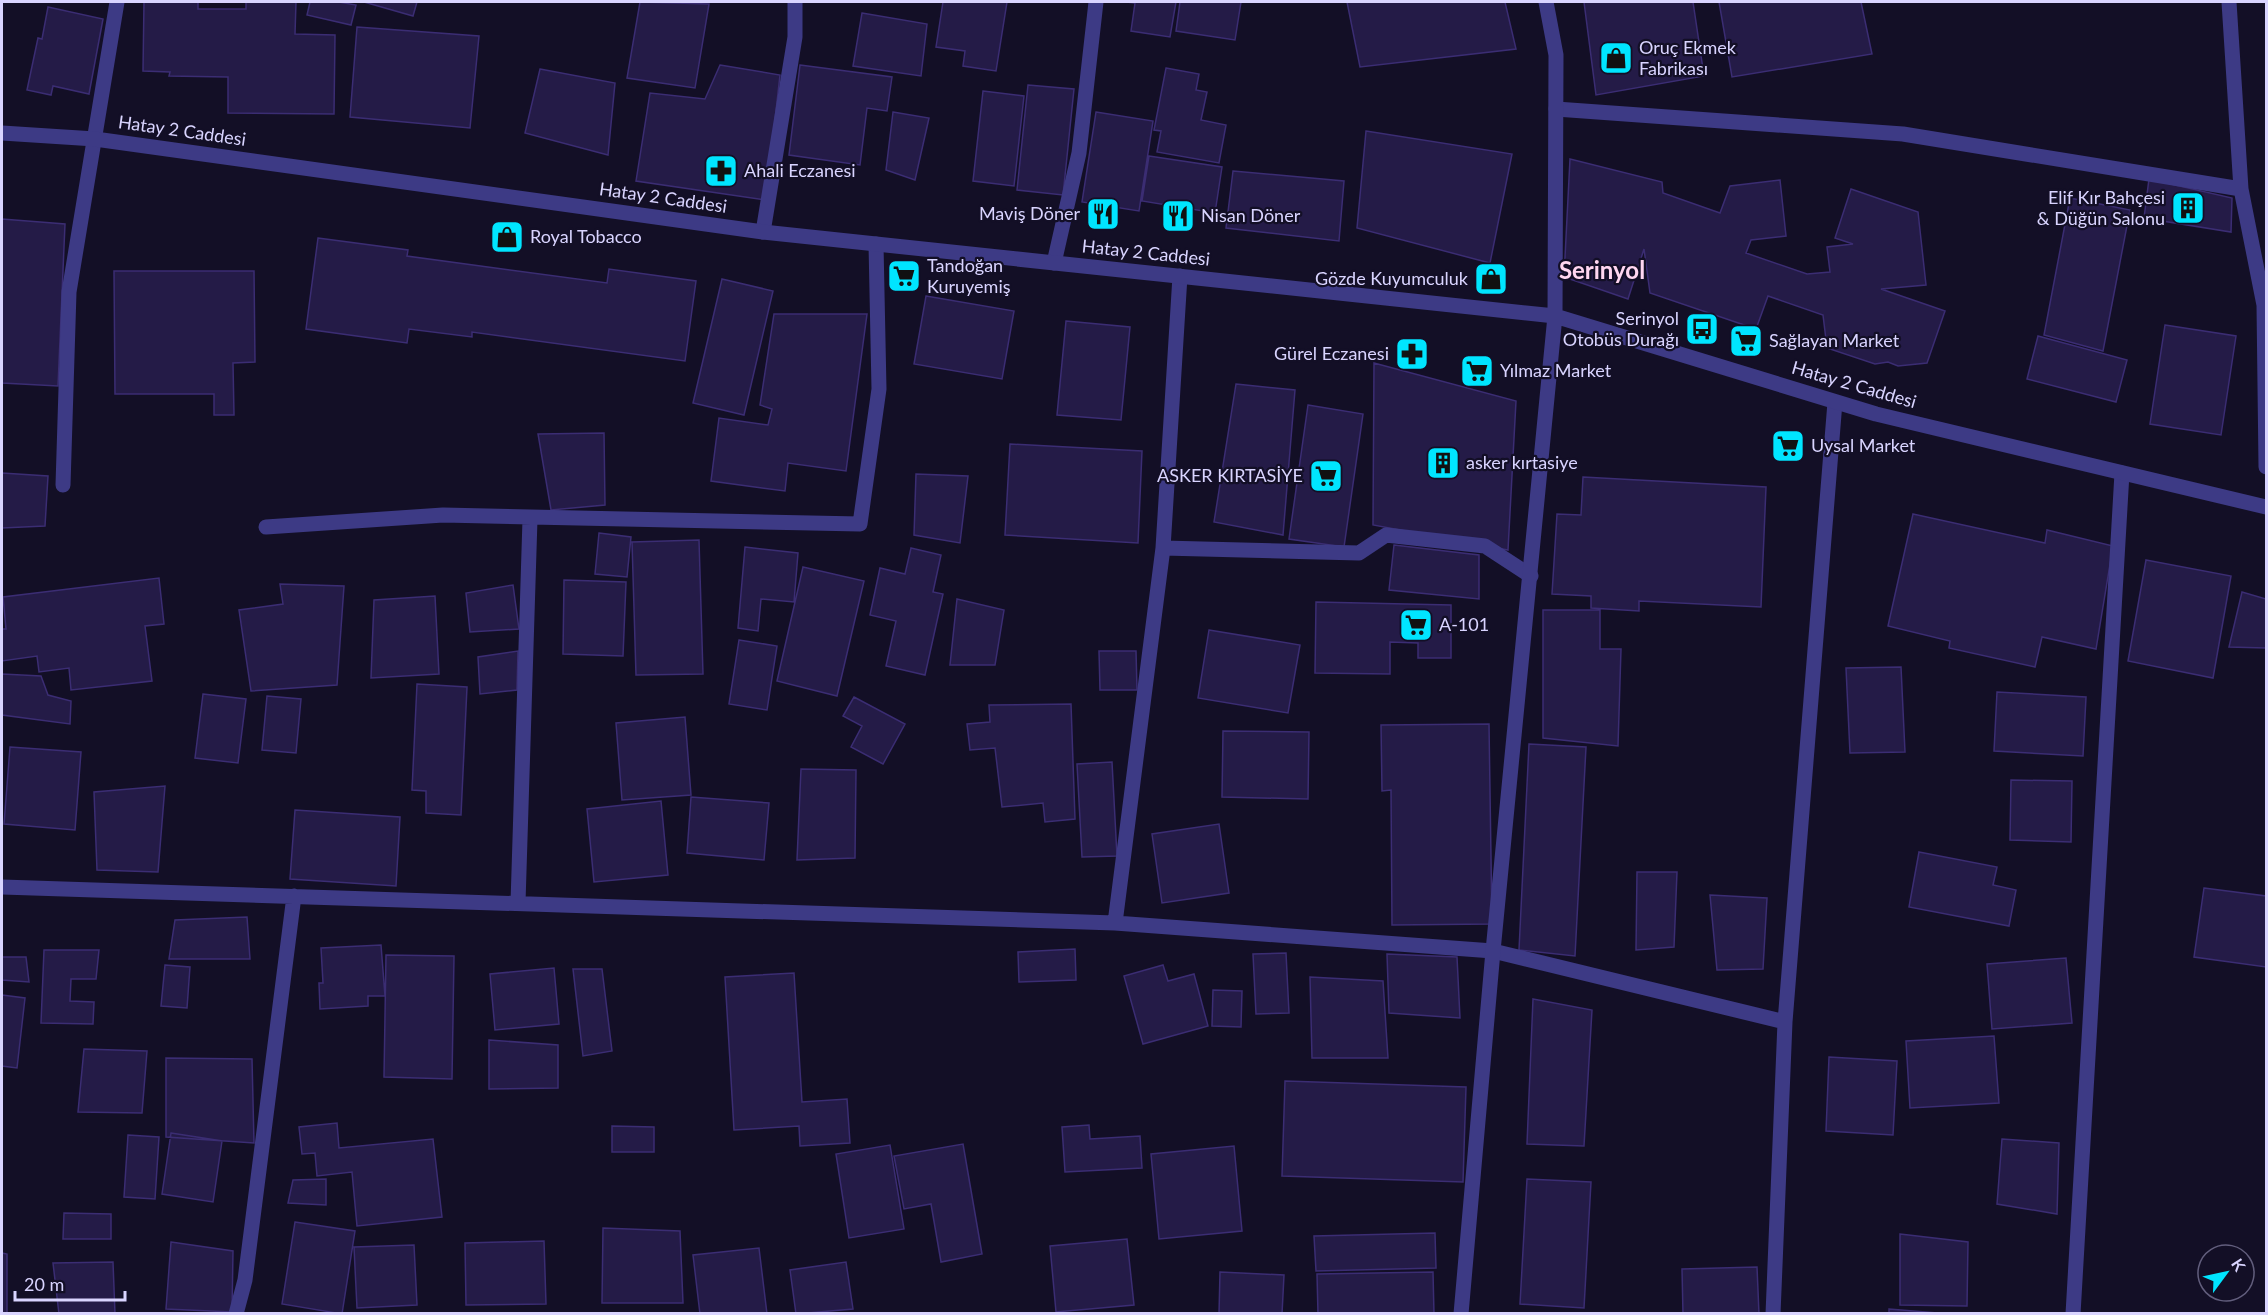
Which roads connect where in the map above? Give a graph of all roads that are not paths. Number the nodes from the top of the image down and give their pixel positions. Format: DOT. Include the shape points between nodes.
graph roads {
  1 [pos="117,2"];
  2 [pos="795,2"];
  3 [pos="1096,2"];
  4 [pos="1546,2"];
  5 [pos="2229,2"];
  6 [pos="1556,109"];
  7 [pos="2,133"];
  8 [pos="95,138"];
  9 [pos="2241,189"];
  10 [pos="763,232"];
  11 [pos="876,244"];
  12 [pos="1054,263"];
  13 [pos="1180,276"];
  14 [pos="2265,305"];
  15 [pos="1555,316"];
  16 [pos="1835,402"];
  17 [pos="2266,467"];
  18 [pos="2122,473"];
  19 [pos="63,485"];
  20 [pos="2266,507"];
  21 [pos="530,519"];
  22 [pos="266,527"];
  23 [pos="1163,548"];
  24 [pos="1531,576"];
  25 [pos="2,887"];
  26 [pos="294,896"];
  27 [pos="518,903"];
  28 [pos="1115,923"];
  29 [pos="1493,951"];
  30 [pos="1785,1023"];
  31 [pos="236,1314"];
  32 [pos="1461,1314"];
  33 [pos="1773,1314"];
  34 [pos="2073,1314"];
  1 -- 8 [label="street"];
  2 -- 10 [label="street" via="795,37"];
  3 -- 12 [label="street" via="1079,153"];
  4 -- 6 [label="street" via="1556,55"];
  5 -- 9 [label="street"];
  6 -- 9 [label="street" via="1903,134"];
  6 -- 15 [label="street"];
  7 -- 8 [label="street, Hatay 2 Caddesi"];
  8 -- 10 [label="street, Hatay 2 Caddesi"];
  8 -- 19 [label="street" via="69,292"];
  9 -- 14 [label="street"];
  10 -- 11 [label="street, Hatay 2 Caddesi"];
  11 -- 12 [label="street, Hatay 2 Caddesi"];
  11 -- 21 [label="street" via="879,389 860,524"];
  12 -- 13 [label="street, Hatay 2 Caddesi"];
  13 -- 15 [label="street, Hatay 2 Caddesi"];
  13 -- 23 [label="street"];
  14 -- 17 [label="street"];
  15 -- 16 [label="street, Hatay 2 Caddesi"];
  15 -- 24 [label="street"];
  16 -- 18 [label="street, Hatay 2 Caddesi"];
  16 -- 30 [label="street"];
  18 -- 20 [label="street, Hatay 2 Caddesi"];
  18 -- 34 [label="street"];
  21 -- 22 [label="street" via="443,515"];
  21 -- 27 [label="street"];
  23 -- 24 [label="street" via="1359,553 1386,535 1485,546"];
  23 -- 28 [label="street"];
  24 -- 29 [label="street"];
  25 -- 26 [label="street"];
  26 -- 27 [label="street"];
  26 -- 31 [label="street" via="245,1280"];
  27 -- 28 [label="street"];
  28 -- 29 [label="street"];
  29 -- 30 [label="street"];
  29 -- 32 [label="street"];
  30 -- 33 [label="street"];
}
